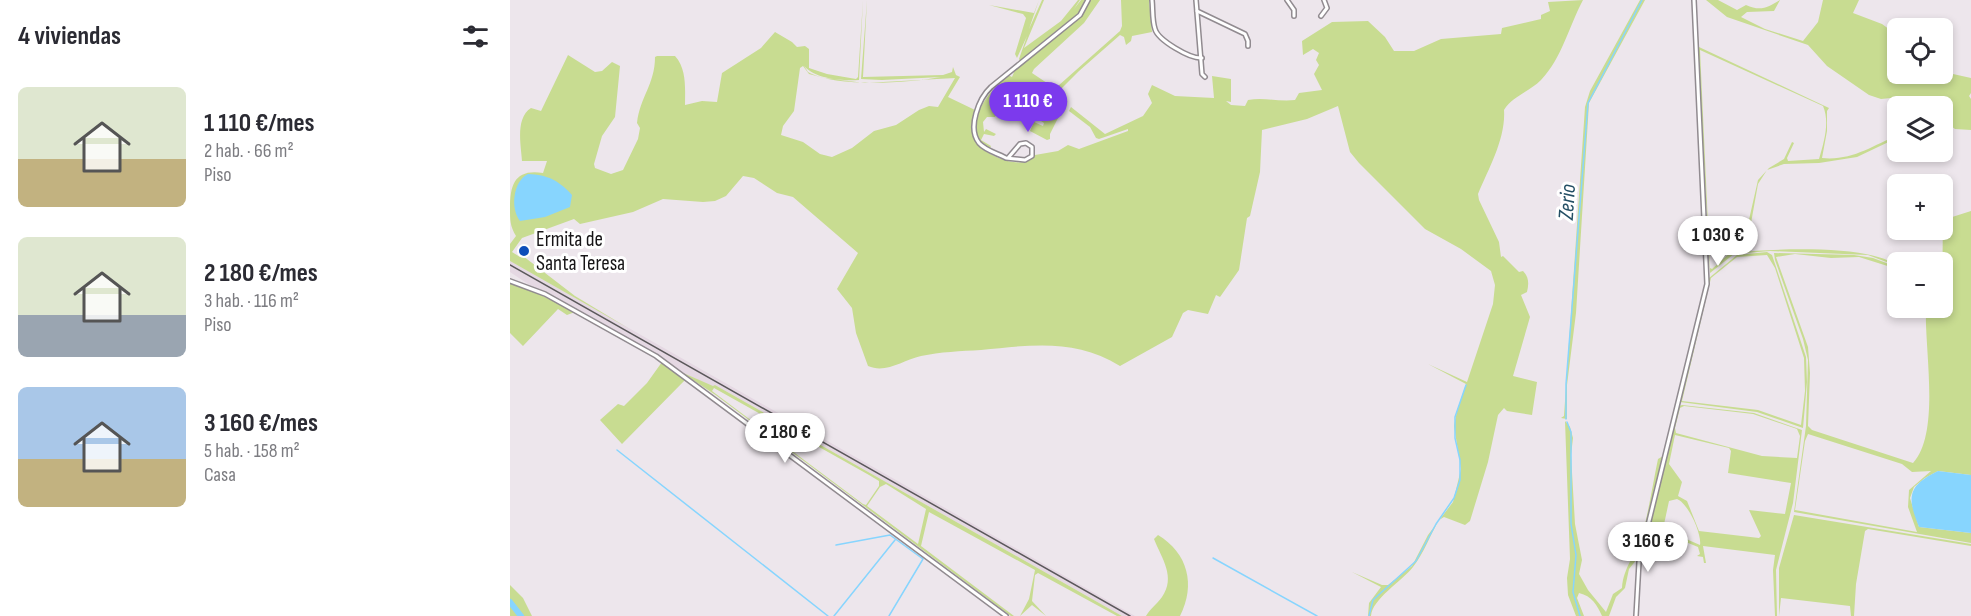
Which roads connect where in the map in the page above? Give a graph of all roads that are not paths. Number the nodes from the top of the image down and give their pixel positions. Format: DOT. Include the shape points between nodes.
graph roads {
  1 [pos="1088,0"];
  2 [pos="1152,0"];
  3 [pos="1196,0"];
  4 [pos="1287,0"];
  5 [pos="1324,0"];
  6 [pos="1694,0"];
  7 [pos="1197,11"];
  8 [pos="1294,16"];
  9 [pos="1321,16"];
  10 [pos="1248,46"];
  11 [pos="1202,58"];
  12 [pos="1205,77"];
  13 [pos="1008,158"];
  14 [pos="510,281"];
  15 [pos="1006,616"];
  16 [pos="1636,616"];
  1 -- 13 [label="street" via="1080,15 988,90 975,114 979,143"];
  2 -- 11 [label="street" via="1154,27 1159,36 1189,55"];
  3 -- 7 [label="street"];
  4 -- 8 [label="street"];
  5 -- 9 [label="street" via="1327,8"];
  6 -- 16 [label="street" via="1707,284 1639,562"];
  7 -- 10 [label="street" via="1245,34"];
  7 -- 11 [label="street"];
  11 -- 12 [label="street"];
  13 -- 13 [label="street" via="1029,159 1032,147 1020,144"];
  14 -- 15 [label="street" via="545,294 656,356"];
}
